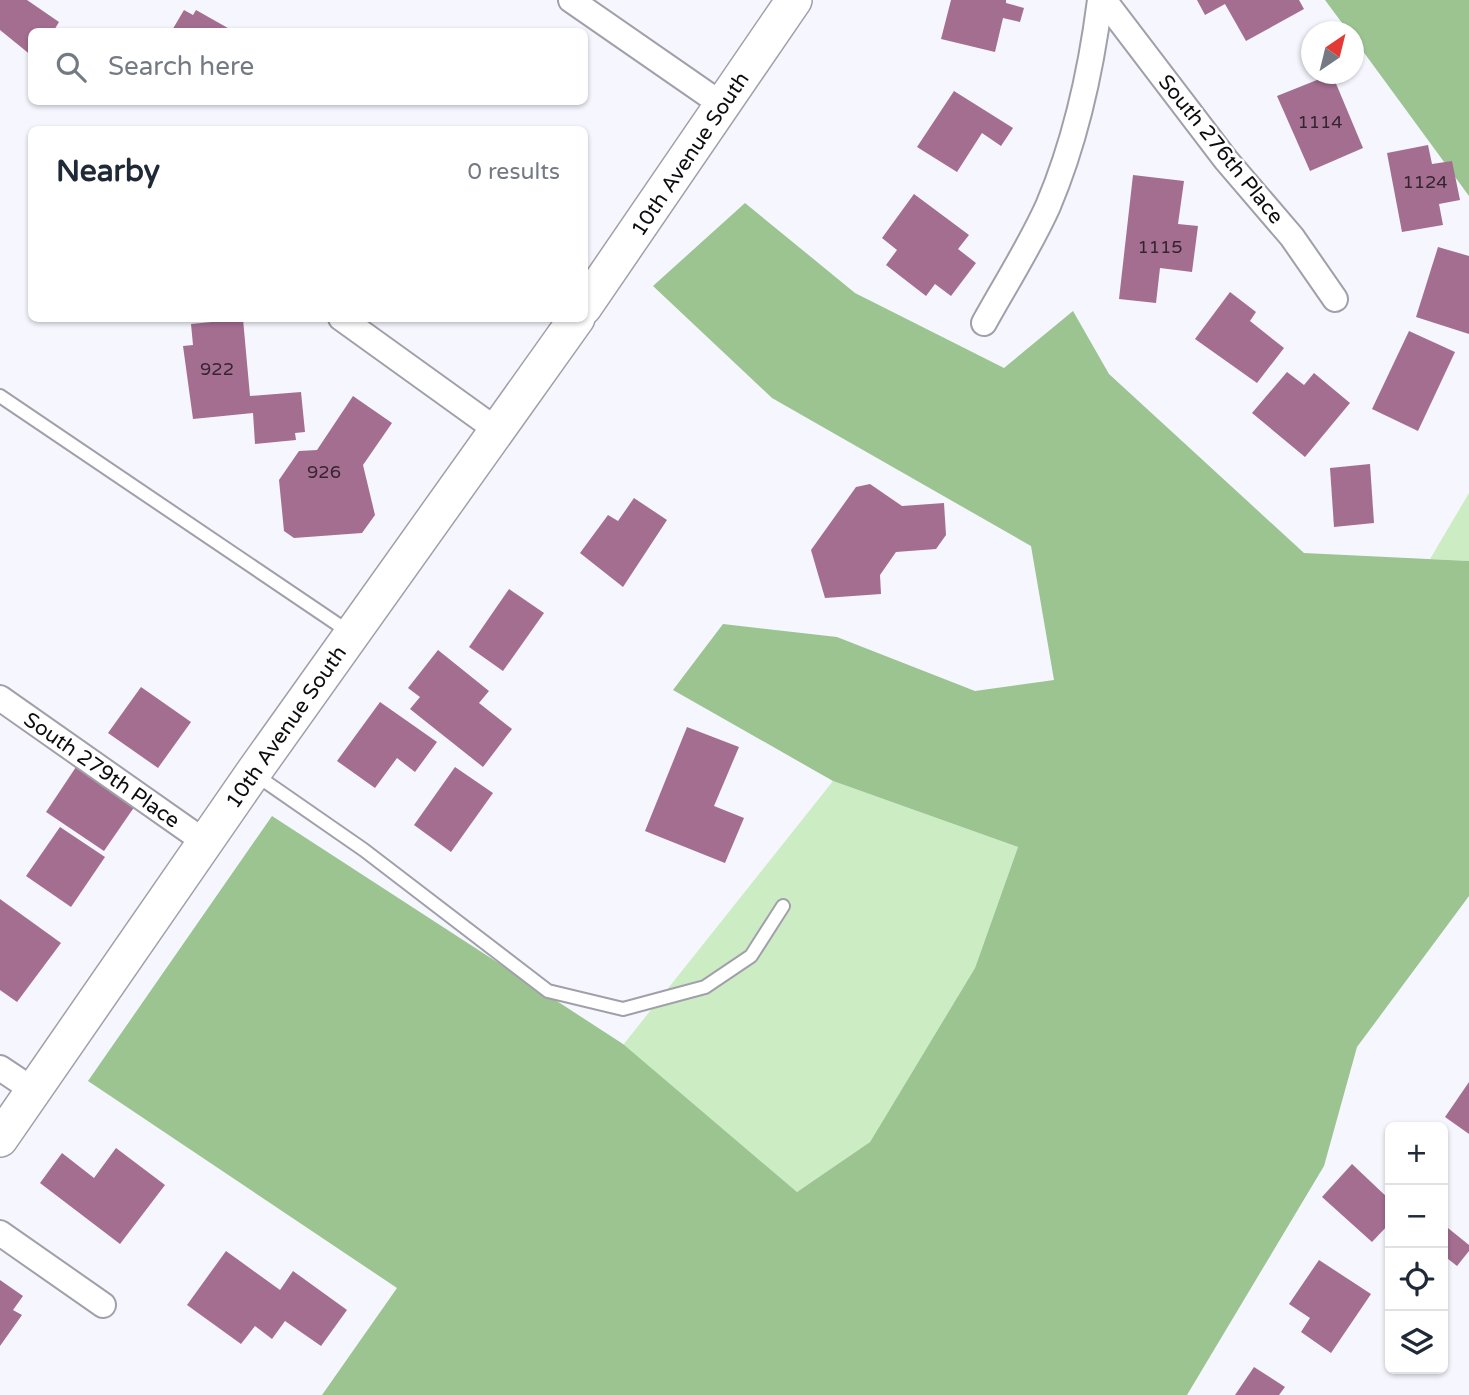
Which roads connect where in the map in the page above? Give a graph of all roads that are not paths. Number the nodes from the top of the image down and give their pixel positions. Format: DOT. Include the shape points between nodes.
graph roads {
  1 [pos="571,0"];
  2 [pos="794,0"];
  3 [pos="1102,0"];
  4 [pos="724,106"];
  5 [pos="1335,299"];
  6 [pos="588,301"];
  7 [pos="347,322"];
  8 [pos="574,322"];
  9 [pos="984,323"];
  10 [pos="0,396"];
  11 [pos="498,431"];
  12 [pos="352,634"];
  13 [pos="0,698"];
  14 [pos="253,773"];
  15 [pos="205,842"];
  16 [pos="783,906"];
  17 [pos="0,1068"];
  18 [pos="33,1090"];
  19 [pos="0,1139"];
  20 [pos="0,1233"];
  21 [pos="103,1305"];
  1 -- 4 [label="street"];
  2 -- 4 [label="main road, 10th Avenue South"];
  3 -- 5 [label="street, South 276th Place" via="1292,237"];
  3 -- 9 [label="street" via="1068,155 1047,208"];
  4 -- 6 [label="main road, 10th Avenue South"];
  7 -- 11 [label="street"];
  8 -- 11 [label="main road, 10th Avenue South"];
  10 -- 12 [label="lane"];
  11 -- 12 [label="main road, 10th Avenue South"];
  12 -- 14 [label="main road, 10th Avenue South"];
  13 -- 15 [label="street, South 279th Place"];
  14 -- 15 [label="main road, 10th Avenue South"];
  14 -- 16 [label="lane" via="364,850 548,991 623,1009 705,987 751,956"];
  15 -- 18 [label="main road, 10th Avenue South"];
  17 -- 18 [label="street"];
  18 -- 19 [label="main road, 10th Avenue South"];
  20 -- 21 [label="street"];
}
